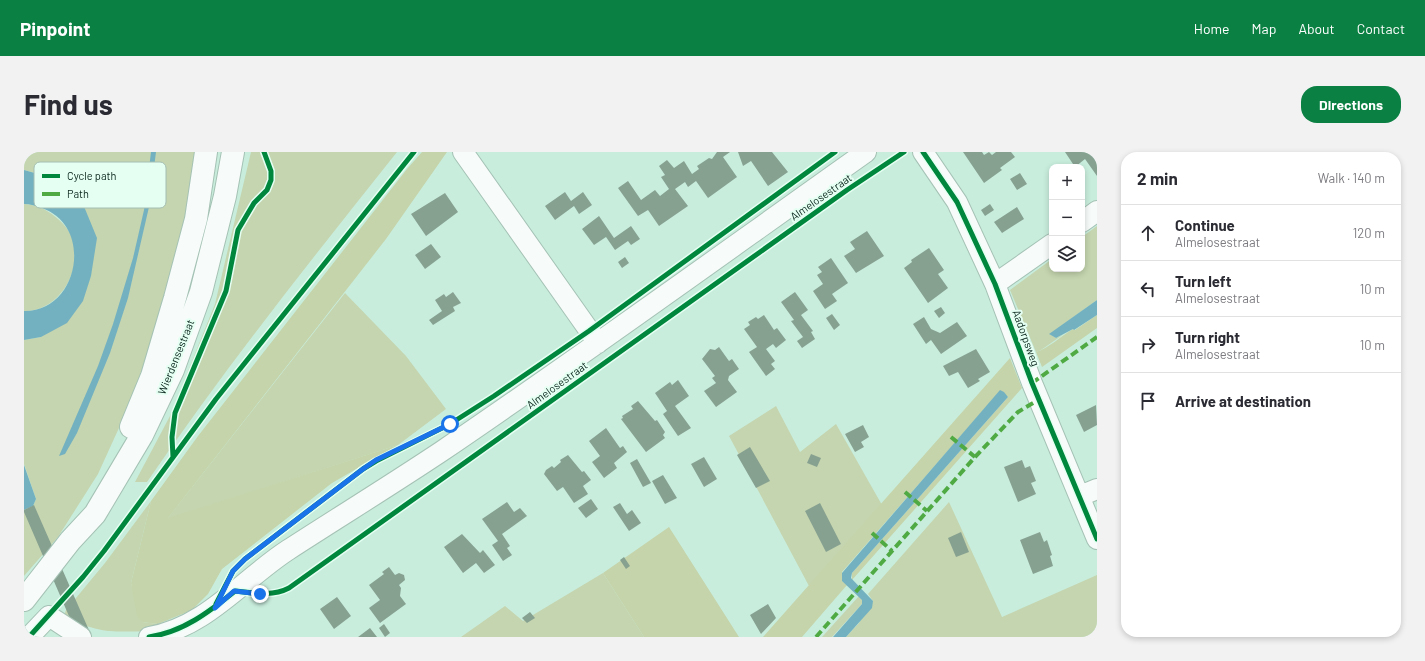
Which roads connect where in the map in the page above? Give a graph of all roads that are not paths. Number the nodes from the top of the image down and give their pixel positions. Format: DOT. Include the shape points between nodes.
graph roads {
  1 [pos="206,152"];
  2 [pos="233,152"];
  3 [pos="463,152"];
  4 [pos="866,152"];
  5 [pos="923,152"];
  6 [pos="1097,211"];
  7 [pos="1085,220"];
  8 [pos="1049,246"];
  9 [pos="995,284"];
  10 [pos="598,343"];
  11 [pos="1088,493"];
  12 [pos="1097,539"];
  13 [pos="70,541"];
  14 [pos="24,600"];
  15 [pos="29,637"];
  16 [pos="81,637"];
  17 [pos="149,637"];
  1 -- 13 [label="main road, Wierdensestraat" via="196,219 152,376 130,429"];
  2 -- 13 [label="main road, Wierdensestraat" via="225,196 200,292 173,370 142,435 112,486 95,514"];
  3 -- 10 [label="street"];
  4 -- 10 [label="street, Almelosestraat"];
  5 -- 9 [label="street, Aadorpsweg" via="957,202"];
  6 -- 7 [label="street"];
  8 -- 9 [label="street"];
  9 -- 11 [label="street, Aadorpsweg" via="1034,388"];
  10 -- 17 [label="street, Almelosestraat" via="440,452 263,567 215,608 174,631"];
  11 -- 12 [label="street, Aadorpsweg"];
  13 -- 14 [label="main road, Wierdensestraat"];
  15 -- 16 [label="street" via="49,616"];
}
